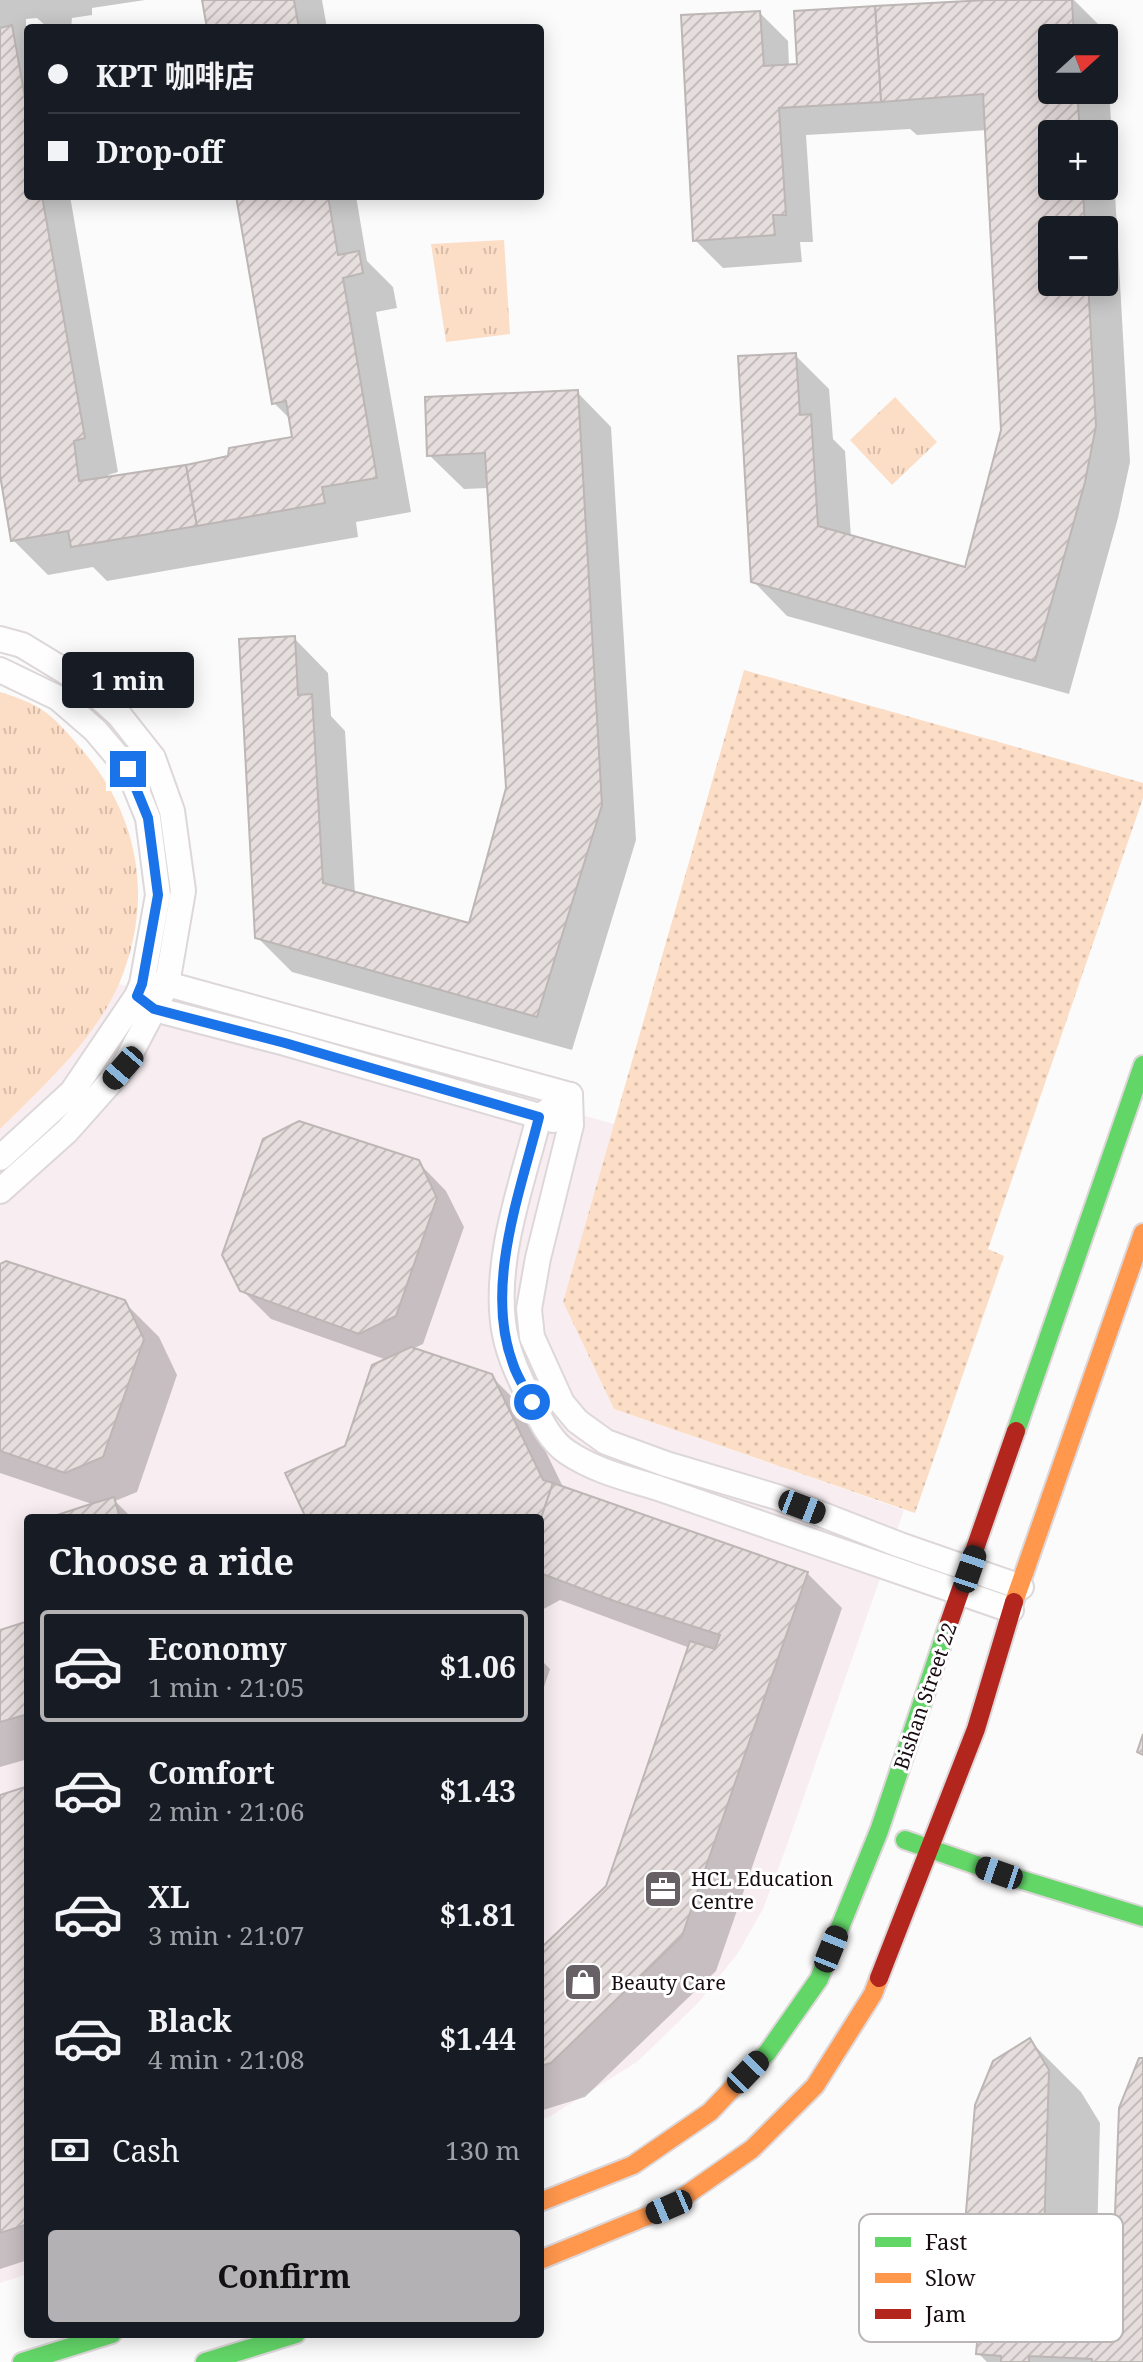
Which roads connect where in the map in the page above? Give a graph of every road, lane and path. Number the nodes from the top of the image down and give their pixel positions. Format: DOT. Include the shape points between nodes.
graph roads {
  1 [pos="0,639"];
  2 [pos="0,670"];
  3 [pos="167,984"];
  4 [pos="145,996"];
  5 [pos="1143,1065"];
  6 [pos="570,1095"];
  7 [pos="539,1117"];
  8 [pos="571,1125"];
  9 [pos="0,1158"];
  10 [pos="0,1191"];
  11 [pos="1143,1233"];
  12 [pos="970,1569"];
  13 [pos="1021,1587"];
  14 [pos="960,1592"];
  15 [pos="1011,1610"];
  16 [pos="879,1831"];
  17 [pos="931,1849"];
  18 [pos="1143,1917"];
  19 [pos="544,2200"];
  20 [pos="544,2258"];
  21 [pos="99,2338"];
  22 [pos="283,2338"];
  23 [pos="22,2362"];
  24 [pos="205,2362"];
  1 -- 3 [label="lane" via="22,645 81,681 119,715 153,758 172,811 183,891"];
  2 -- 4 [label="lane" via="58,698 128,769 148,818 158,895"];
  3 -- 4 [label="lane"];
  3 -- 6 [label="lane"];
  4 -- 7 [label="lane"];
  4 -- 9 [label="lane" via="72,1092"];
  4 -- 10 [label="lane" via="123,1068 67,1131"];
  5 -- 12 [label="main road, Bishan Street 22"];
  6 -- 7 [label="lane"];
  6 -- 8 [label="lane"];
  7 -- 8 [label="lane"];
  7 -- 14 [label="lane" via="502,1274 503,1322 512,1364 542,1422 564,1450 598,1470"];
  8 -- 12 [label="lane" via="529,1309 532,1337 562,1403 577,1421 606,1442 777,1497"];
  11 -- 13 [label="main road"];
  12 -- 13 [label="lane"];
  12 -- 14 [label="main road, Bishan Street 22"];
  13 -- 15 [label="main road"];
  14 -- 15 [label="lane"];
  14 -- 16 [label="main road, Bishan Street 22"];
  15 -- 17 [label="main road" via="976,1729"];
  16 -- 17 [label="main road"];
  16 -- 19 [label="main road, Bishan Street 22" via="819,1979 767,2053 710,2112 633,2165"];
  17 -- 18 [label="main road"];
  17 -- 20 [label="main road" via="873,1994 815,2086 752,2149 669,2207"];
  21 -- 23 [label="main road"];
  22 -- 24 [label="main road"];
}
